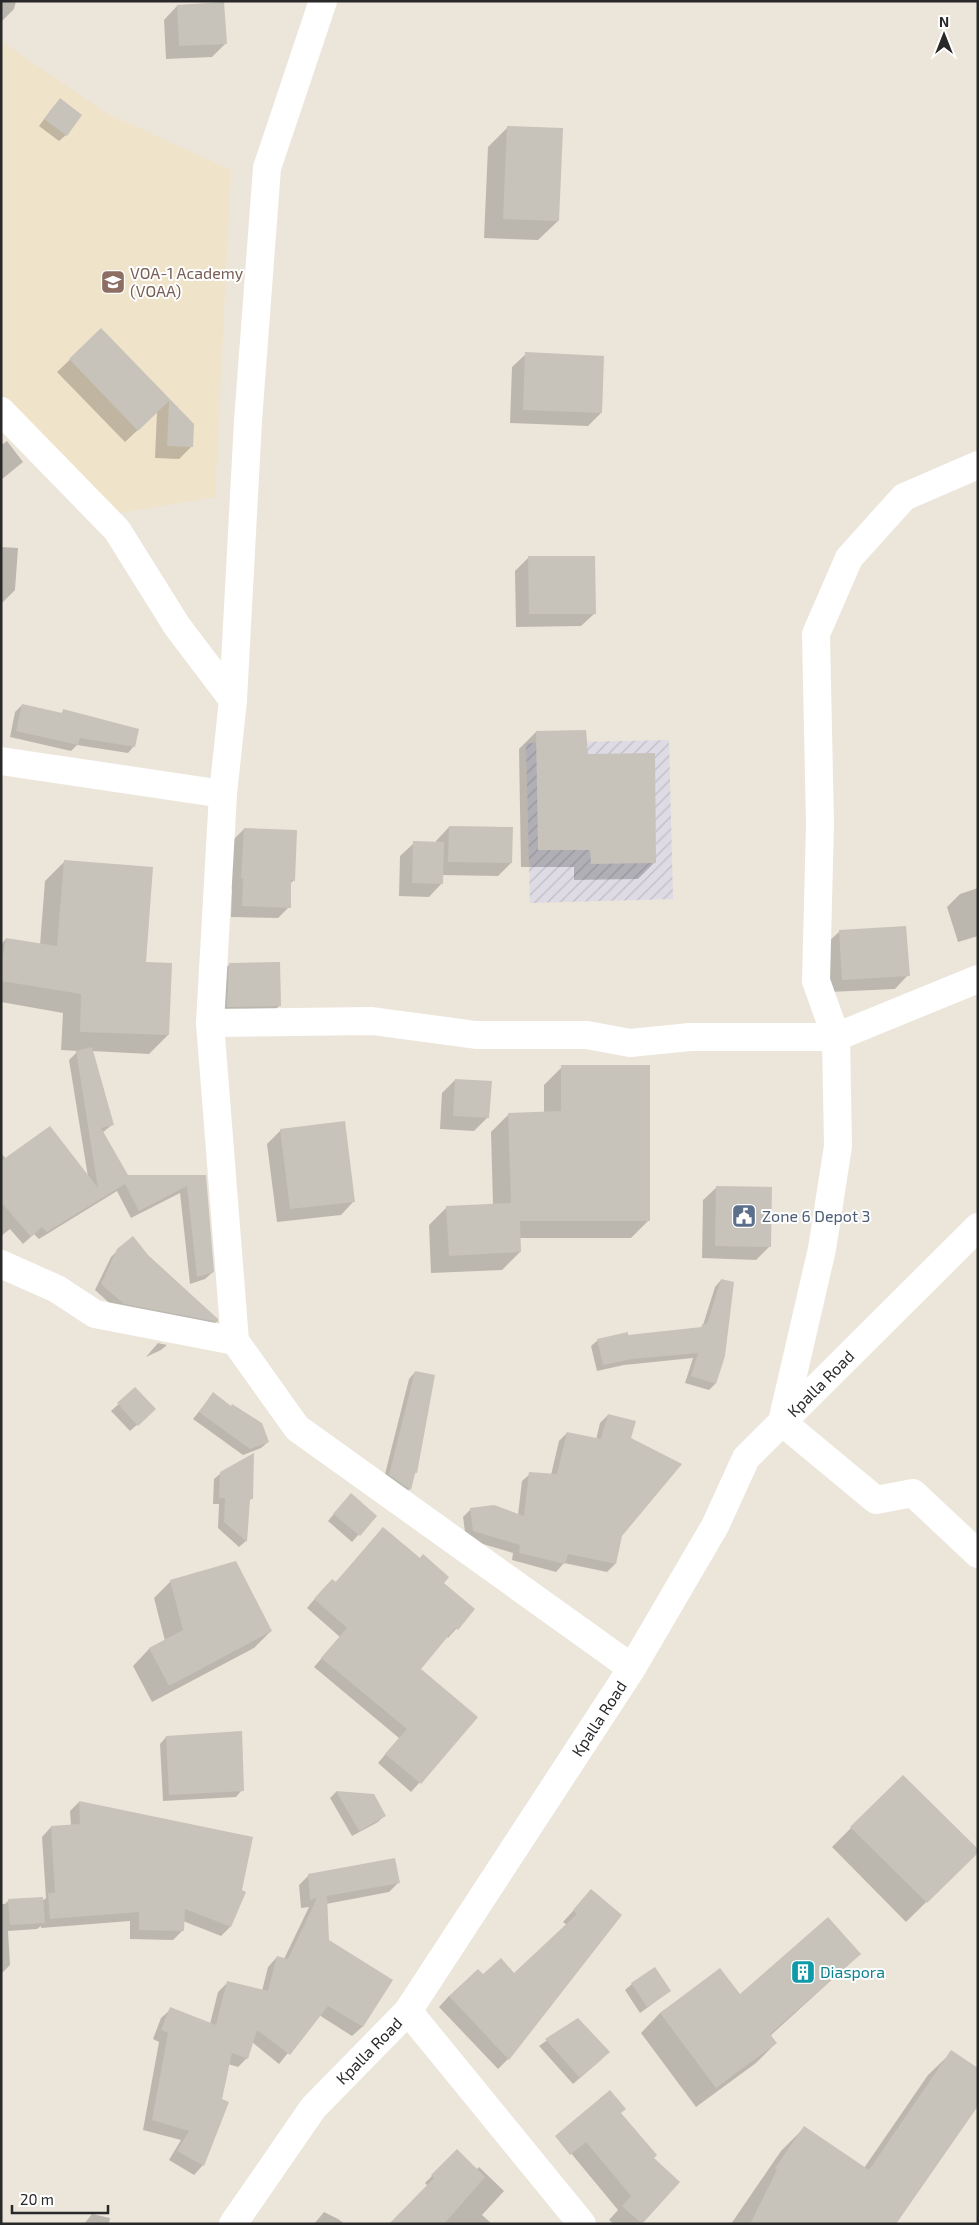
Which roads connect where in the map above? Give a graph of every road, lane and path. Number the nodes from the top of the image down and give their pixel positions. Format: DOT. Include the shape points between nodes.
graph roads {
  1 [pos="323,1"];
  2 [pos="1,411"];
  3 [pos="978,464"];
  4 [pos="234,700"];
  5 [pos="1,761"];
  6 [pos="223,794"];
  7 [pos="978,979"];
  8 [pos="210,1022"];
  9 [pos="836,1037"];
  10 [pos="978,1226"];
  11 [pos="1,1264"];
  12 [pos="234,1341"];
  13 [pos="782,1422"];
  14 [pos="978,1554"];
  15 [pos="632,1668"];
  16 [pos="408,2012"];
  17 [pos="233,2224"];
  18 [pos="582,2224"];
  1 -- 4 [label="street" via="267,168 248,421"];
  2 -- 4 [label="street" via="118,530 177,626"];
  3 -- 9 [label="street" via="904,496 849,558 816,634 820,824 816,981"];
  4 -- 6 [label="street"];
  5 -- 6 [label="street"];
  6 -- 8 [label="street"];
  7 -- 9 [label="street"];
  8 -- 9 [label="street" via="372,1022 476,1035 587,1035 630,1043 690,1037"];
  8 -- 12 [label="street"];
  9 -- 13 [label="street" via="838,1146 822,1249"];
  10 -- 13 [label="street, Kpalla Road"];
  11 -- 12 [label="street" via="56,1289 95,1314"];
  12 -- 15 [label="street" via="297,1428"];
  13 -- 14 [label="street" via="876,1500 913,1493"];
  13 -- 15 [label="street, Kpalla Road" via="746,1458 715,1526"];
  15 -- 16 [label="street, Kpalla Road"];
  16 -- 17 [label="street, Kpalla Road" via="313,2108"];
  16 -- 18 [label="street"];
}
